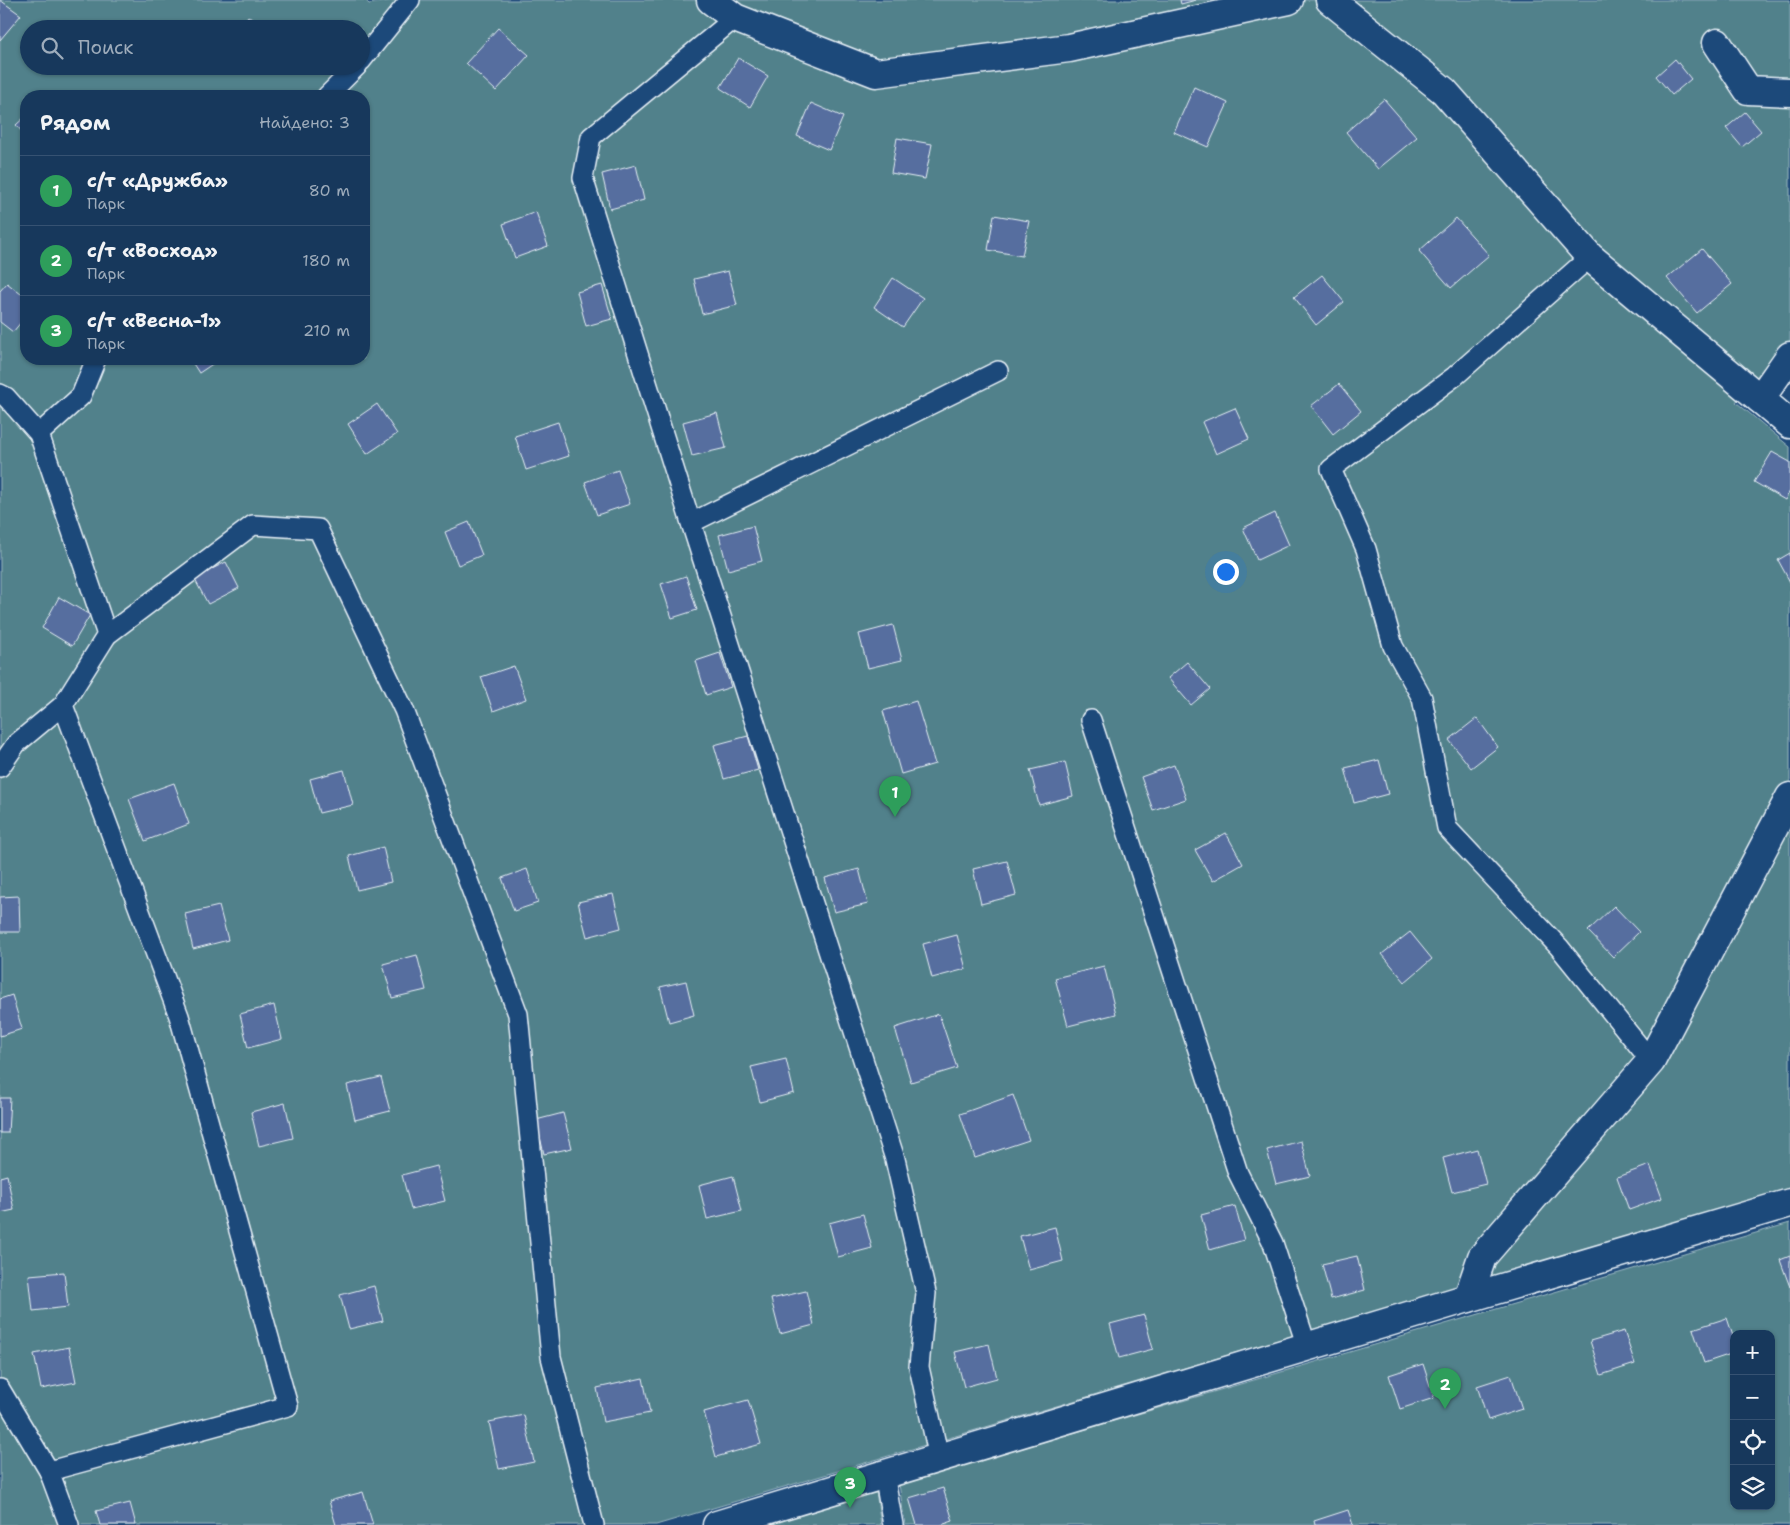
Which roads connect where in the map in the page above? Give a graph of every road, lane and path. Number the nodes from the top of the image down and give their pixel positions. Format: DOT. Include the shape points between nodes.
graph roads {
  1 [pos="410,0"];
  2 [pos="711,0"];
  3 [pos="1289,0"];
  4 [pos="1330,0"];
  5 [pos="735,18"];
  6 [pos="1717,44"];
  7 [pos="370,50"];
  8 [pos="348,75"];
  9 [pos="333,90"];
  10 [pos="1790,92"];
  11 [pos="1590,257"];
  12 [pos="1790,356"];
  13 [pos="94,365"];
  14 [pos="998,371"];
  15 [pos="0,394"];
  16 [pos="1760,400"];
  17 [pos="1790,424"];
  18 [pos="39,434"];
  19 [pos="691,523"];
  20 [pos="107,635"];
  21 [pos="63,706"];
  22 [pos="1091,720"];
  23 [pos="0,767"];
  24 [pos="1790,797"];
  25 [pos="1651,1061"];
  26 [pos="1790,1203"];
  27 [pos="1468,1298"];
  28 [pos="1307,1347"];
  29 [pos="0,1389"];
  30 [pos="939,1458"];
  31 [pos="49,1471"];
  32 [pos="884,1474"];
  33 [pos="69,1525"];
  34 [pos="594,1525"];
  35 [pos="717,1525"];
  36 [pos="893,1525"];
  1 -- 7 [label="lane"];
  2 -- 5 [label="street"];
  3 -- 5 [label="street" via="1069,48 876,73"];
  4 -- 11 [label="street" via="1444,91"];
  5 -- 19 [label="lane" via="591,137 583,178"];
  6 -- 10 [label="street" via="1748,90"];
  8 -- 9 [label="lane"];
  11 -- 16 [label="street"];
  11 -- 25 [label="lane" via="1455,376 1331,469 1366,549 1393,646 1422,698 1447,828 1559,947"];
  12 -- 16 [label="street"];
  13 -- 18 [label="lane" via="81,396"];
  14 -- 19 [label="lane"];
  15 -- 18 [label="lane"];
  16 -- 17 [label="street"];
  18 -- 20 [label="lane"];
  19 -- 30 [label="lane" via="895,1159 926,1293 919,1367"];
  20 -- 21 [label="lane"];
  20 -- 34 [label="lane" via="253,525 318,529 404,710 518,1014 551,1356"];
  21 -- 23 [label="lane" via="16,744"];
  21 -- 31 [label="lane" via="179,1016 288,1406"];
  22 -- 28 [label="lane" via="1238,1173 1273,1243"];
  24 -- 25 [label="street"];
  25 -- 27 [label="street" via="1482,1257"];
  26 -- 27 [label="street"];
  27 -- 28 [label="street"];
  28 -- 30 [label="street"];
  29 -- 31 [label="lane"];
  30 -- 32 [label="street"];
  31 -- 33 [label="lane"];
  32 -- 35 [label="street"];
  32 -- 36 [label="lane"];
}
